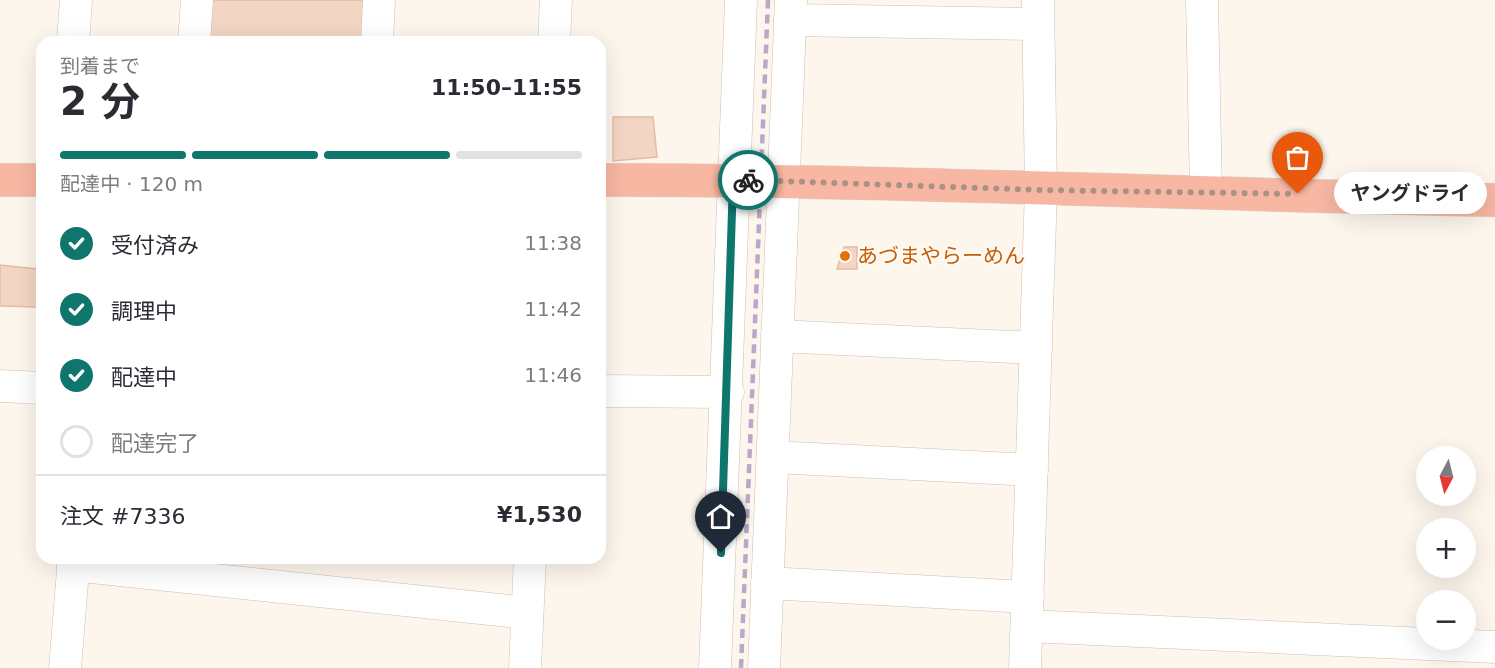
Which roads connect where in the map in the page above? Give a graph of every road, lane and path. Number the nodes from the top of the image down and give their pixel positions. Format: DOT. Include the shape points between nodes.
graph roads {
  1 [pos="76,0"];
  2 [pos="197,0"];
  3 [pos="379,0"];
  4 [pos="556,0"];
  5 [pos="741,0"];
  6 [pos="1202,0"];
  7 [pos="790,10"];
  8 [pos="1037,12"];
  9 [pos="73,36"];
  10 [pos="194,36"];
  11 [pos="377,36"];
  12 [pos="554,36"];
  13 [pos="0,180"];
  14 [pos="36,180"];
  15 [pos="606,180"];
  16 [pos="733,180"];
  17 [pos="783,180"];
  18 [pos="1041,190"];
  19 [pos="1206,192"];
  20 [pos="1495,200"];
  21 [pos="777,336"];
  22 [pos="1036,348"];
  23 [pos="0,386"];
  24 [pos="36,388"];
  25 [pos="606,391"];
  26 [pos="728,392"];
  27 [pos="772,457"];
  28 [pos="1032,470"];
  29 [pos="73,564"];
  30 [pos="99,564"];
  31 [pos="530,564"];
  32 [pos="767,583"];
  33 [pos="1027,612"];
  34 [pos="528,613"];
  35 [pos="1495,646"];
  36 [pos="65,668"];
  37 [pos="525,668"];
  38 [pos="716,668"];
  39 [pos="764,668"];
  40 [pos="1025,668"];
  1 -- 9 [label="street"];
  2 -- 10 [label="street"];
  3 -- 11 [label="street"];
  4 -- 12 [label="street"];
  5 -- 16 [label="street"];
  6 -- 19 [label="street"];
  7 -- 8 [label="street"];
  7 -- 17 [label="street"];
  8 -- 18 [label="street"];
  13 -- 14 [label="highway"];
  15 -- 16 [label="highway"];
  16 -- 17 [label="highway"];
  16 -- 26 [label="street"];
  17 -- 18 [label="highway"];
  17 -- 21 [label="street"];
  18 -- 19 [label="highway"];
  18 -- 22 [label="street"];
  19 -- 20 [label="highway"];
  21 -- 22 [label="street"];
  21 -- 27 [label="street"];
  22 -- 28 [label="street"];
  23 -- 24 [label="street"];
  25 -- 26 [label="street"];
  26 -- 38 [label="street"];
  27 -- 28 [label="street"];
  27 -- 32 [label="street"];
  28 -- 33 [label="street"];
  29 -- 36 [label="street"];
  30 -- 34 [label="street"];
  31 -- 34 [label="street"];
  32 -- 33 [label="street"];
  32 -- 39 [label="street"];
  33 -- 35 [label="street"];
  33 -- 40 [label="street"];
  34 -- 37 [label="street"];
}
